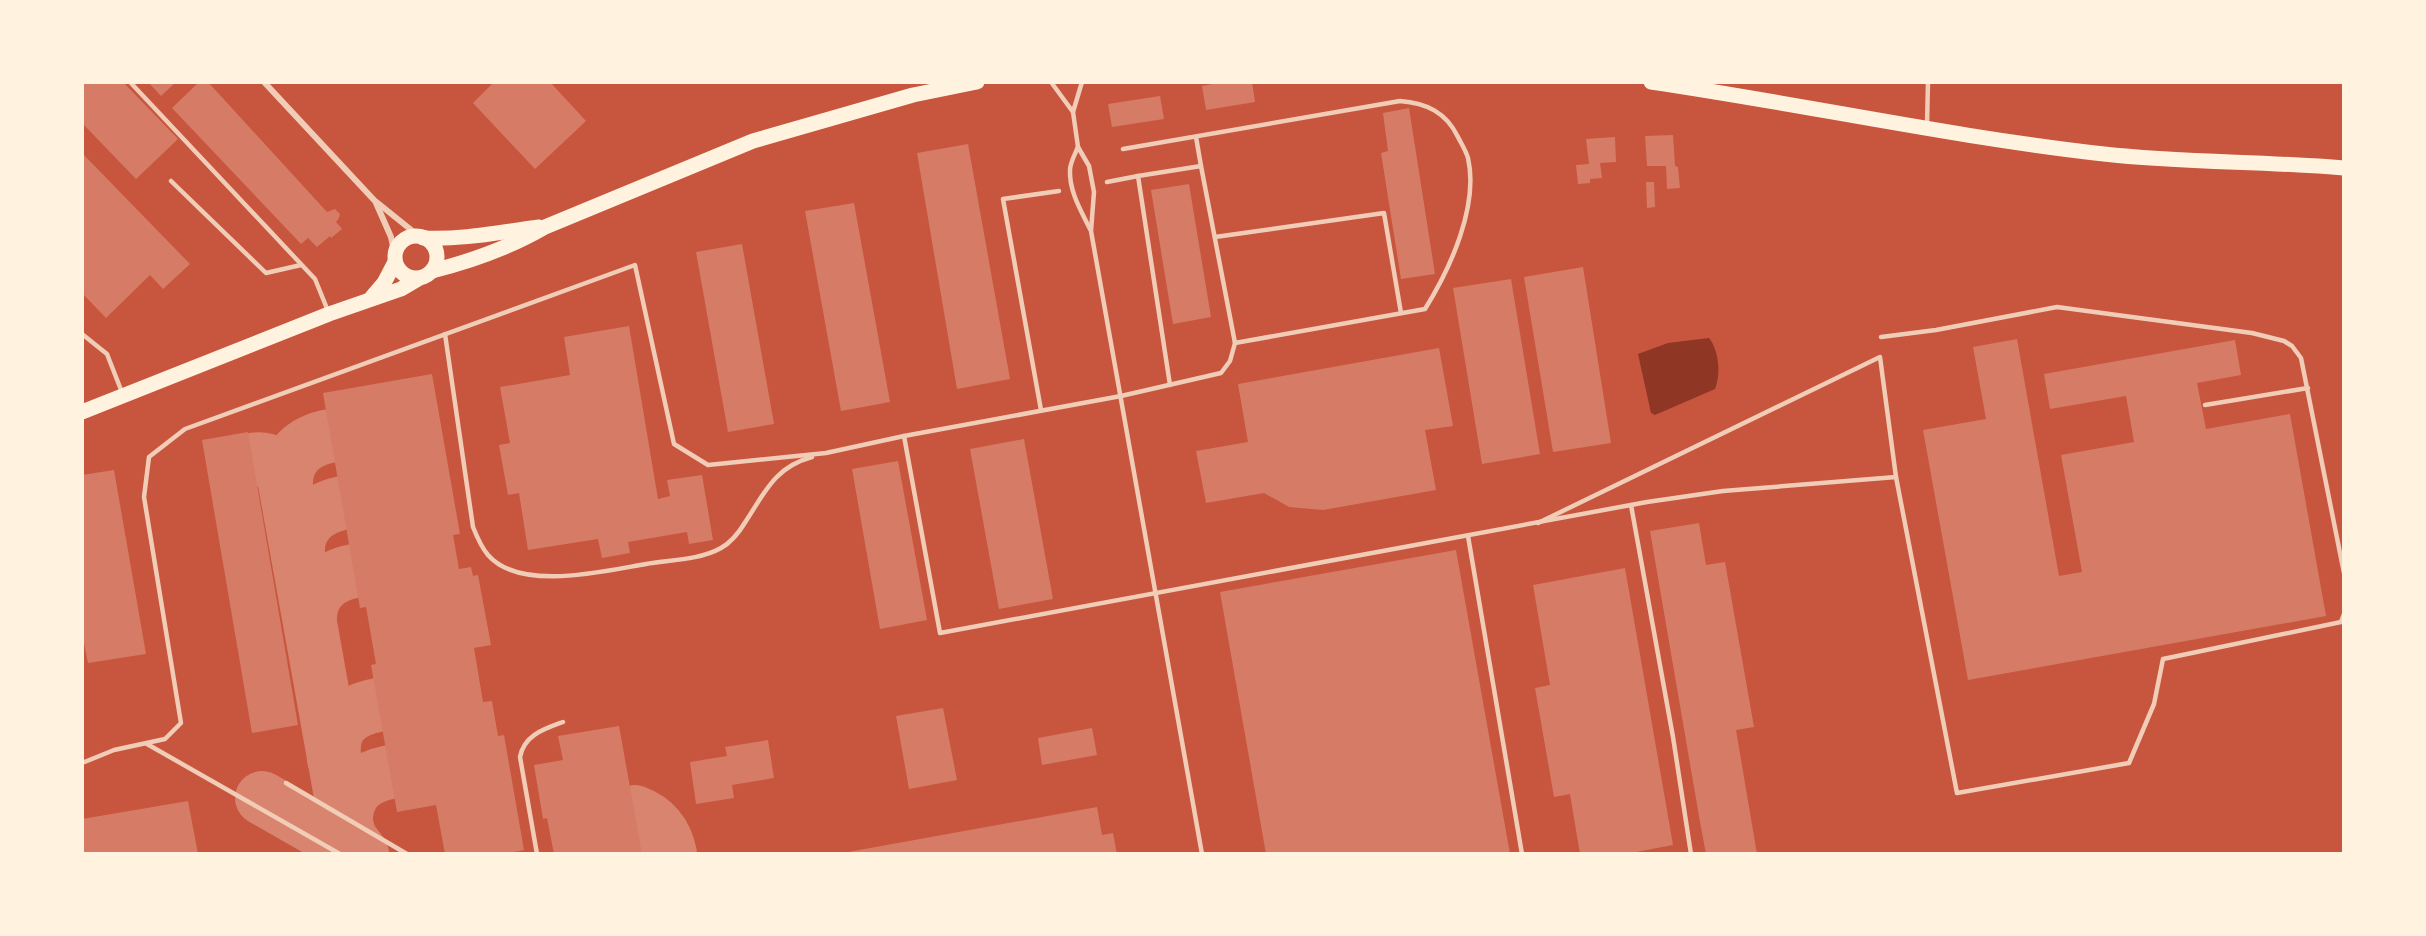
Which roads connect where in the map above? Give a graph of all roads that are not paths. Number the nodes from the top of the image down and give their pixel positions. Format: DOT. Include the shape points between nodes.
graph roads {
  1 [pos="130,82"];
  2 [pos="264,82"];
  3 [pos="977,82"];
  4 [pos="1051,82"];
  5 [pos="1082,82"];
  6 [pos="1652,82"];
  7 [pos="1928,82"];
  8 [pos="959,84"];
  9 [pos="1073,112"];
  10 [pos="1926,127"];
  11 [pos="1196,137"];
  12 [pos="1078,147"];
  13 [pos="1124,149"];
  14 [pos="2343,161"];
  15 [pos="2308,165"];
  16 [pos="1202,166"];
  17 [pos="2343,168"];
  18 [pos="1138,176"];
  19 [pos="171,181"];
  20 [pos="1107,182"];
  21 [pos="1059,191"];
  22 [pos="374,200"];
  23 [pos="545,227"];
  24 [pos="1091,231"];
  25 [pos="421,237"];
  26 [pos="1215,237"];
  27 [pos="395,259"];
  28 [pos="301,265"];
  29 [pos="425,275"];
  30 [pos="370,299"];
  31 [pos="1401,313"];
  32 [pos="329,314"];
  33 [pos="82,333"];
  34 [pos="445,334"];
  35 [pos="1881,337"];
  36 [pos="1235,343"];
  37 [pos="1170,385"];
  38 [pos="2308,388"];
  39 [pos="123,396"];
  40 [pos="1121,396"];
  41 [pos="2205,405"];
  42 [pos="1041,410"];
  43 [pos="82,412"];
  44 [pos="904,436"];
  45 [pos="826,453"];
  46 [pos="1896,477"];
  47 [pos="1630,505"];
  48 [pos="1538,523"];
  49 [pos="1468,536"];
  50 [pos="2343,573"];
  51 [pos="1155,593"];
  52 [pos="2343,615"];
  53 [pos="563,722"];
  54 [pos="147,744"];
  55 [pos="82,763"];
  56 [pos="286,783"];
  57 [pos="340,854"];
  58 [pos="407,854"];
  59 [pos="537,854"];
  60 [pos="1202,854"];
  61 [pos="1522,854"];
  62 [pos="1691,854"];
  1 -- 28 [label="lane"];
  2 -- 22 [label="street"];
  3 -- 8 [label="main road"];
  4 -- 9 [label="lane"];
  5 -- 9 [label="lane"];
  6 -- 10 [label="main road"];
  7 -- 10 [label="lane"];
  8 -- 23 [label="main road" via="913,92 753,141"];
  9 -- 12 [label="lane"];
  10 -- 15 [label="main road" via="2104,154"];
  11 -- 13 [label="lane"];
  11 -- 16 [label="lane"];
  11 -- 31 [label="lane" via="1400,101 1420,103 1452,123 1468,156 1470,182 1462,228 1444,278 1425,309"];
  12 -- 24 [label="lane" via="1089,166 1094,192"];
  12 -- 24 [label="lane" via="1069,169 1074,196"];
  14 -- 15 [label="main road"];
  15 -- 17 [label="main road"];
  16 -- 18 [label="lane"];
  16 -- 26 [label="lane"];
  18 -- 20 [label="lane"];
  18 -- 37 [label="lane"];
  19 -- 28 [label="lane" via="266,273"];
  21 -- 42 [label="lane" via="1003,199"];
  22 -- 25 [label="street"];
  22 -- 27 [label="street" via="384,219"];
  23 -- 25 [label="main road" via="475,237"];
  23 -- 29 [label="main road" via="514,245"];
  24 -- 40 [label="lane"];
  25 -- 27 [label="main road" via="406,239 397,249"];
  25 -- 29 [label="main road" via="433,246 437,259"];
  26 -- 31 [label="lane" via="1384,213"];
  26 -- 36 [label="lane"];
  27 -- 29 [label="main road" via="403,274"];
  27 -- 30 [label="main road" via="384,283"];
  28 -- 32 [label="lane" via="315,279"];
  29 -- 30 [label="main road" via="401,289"];
  30 -- 32 [label="main road"];
  31 -- 36 [label="lane"];
  32 -- 39 [label="main road"];
  33 -- 39 [label="lane" via="107,354"];
  34 -- 45 [label="lane" via="634,265 674,444 708,465"];
  34 -- 45 [label="lane" via="473,527 489,557 508,568 536,576 574,577 721,548 742,528 776,476 788,466"];
  34 -- 54 [label="lane" via="185,429 149,457 144,497 181,723 165,739"];
  35 -- 38 [label="lane" via="2057,307 2116,314 2252,333 2284,342 2301,358"];
  36 -- 37 [label="lane" via="1230,361 1221,373"];
  37 -- 40 [label="lane"];
  38 -- 41 [label="lane"];
  38 -- 50 [label="lane"];
  39 -- 43 [label="main road"];
  40 -- 42 [label="lane"];
  40 -- 51 [label="lane"];
  42 -- 44 [label="lane"];
  44 -- 45 [label="lane"];
  44 -- 51 [label="lane" via="940,633"];
  46 -- 47 [label="lane" via="1723,491"];
  46 -- 48 [label="lane" via="1880,357"];
  46 -- 52 [label="lane" via="1957,793 2129,763 2154,704 2163,659 2341,622"];
  47 -- 48 [label="lane"];
  47 -- 62 [label="lane"];
  48 -- 49 [label="lane"];
  49 -- 51 [label="lane"];
  49 -- 61 [label="lane"];
  51 -- 60 [label="lane"];
  53 -- 59 [label="lane" via="526,740 520,757"];
  54 -- 55 [label="lane" via="114,750"];
  54 -- 57 [label="lane"];
  56 -- 58 [label="lane"];
}
